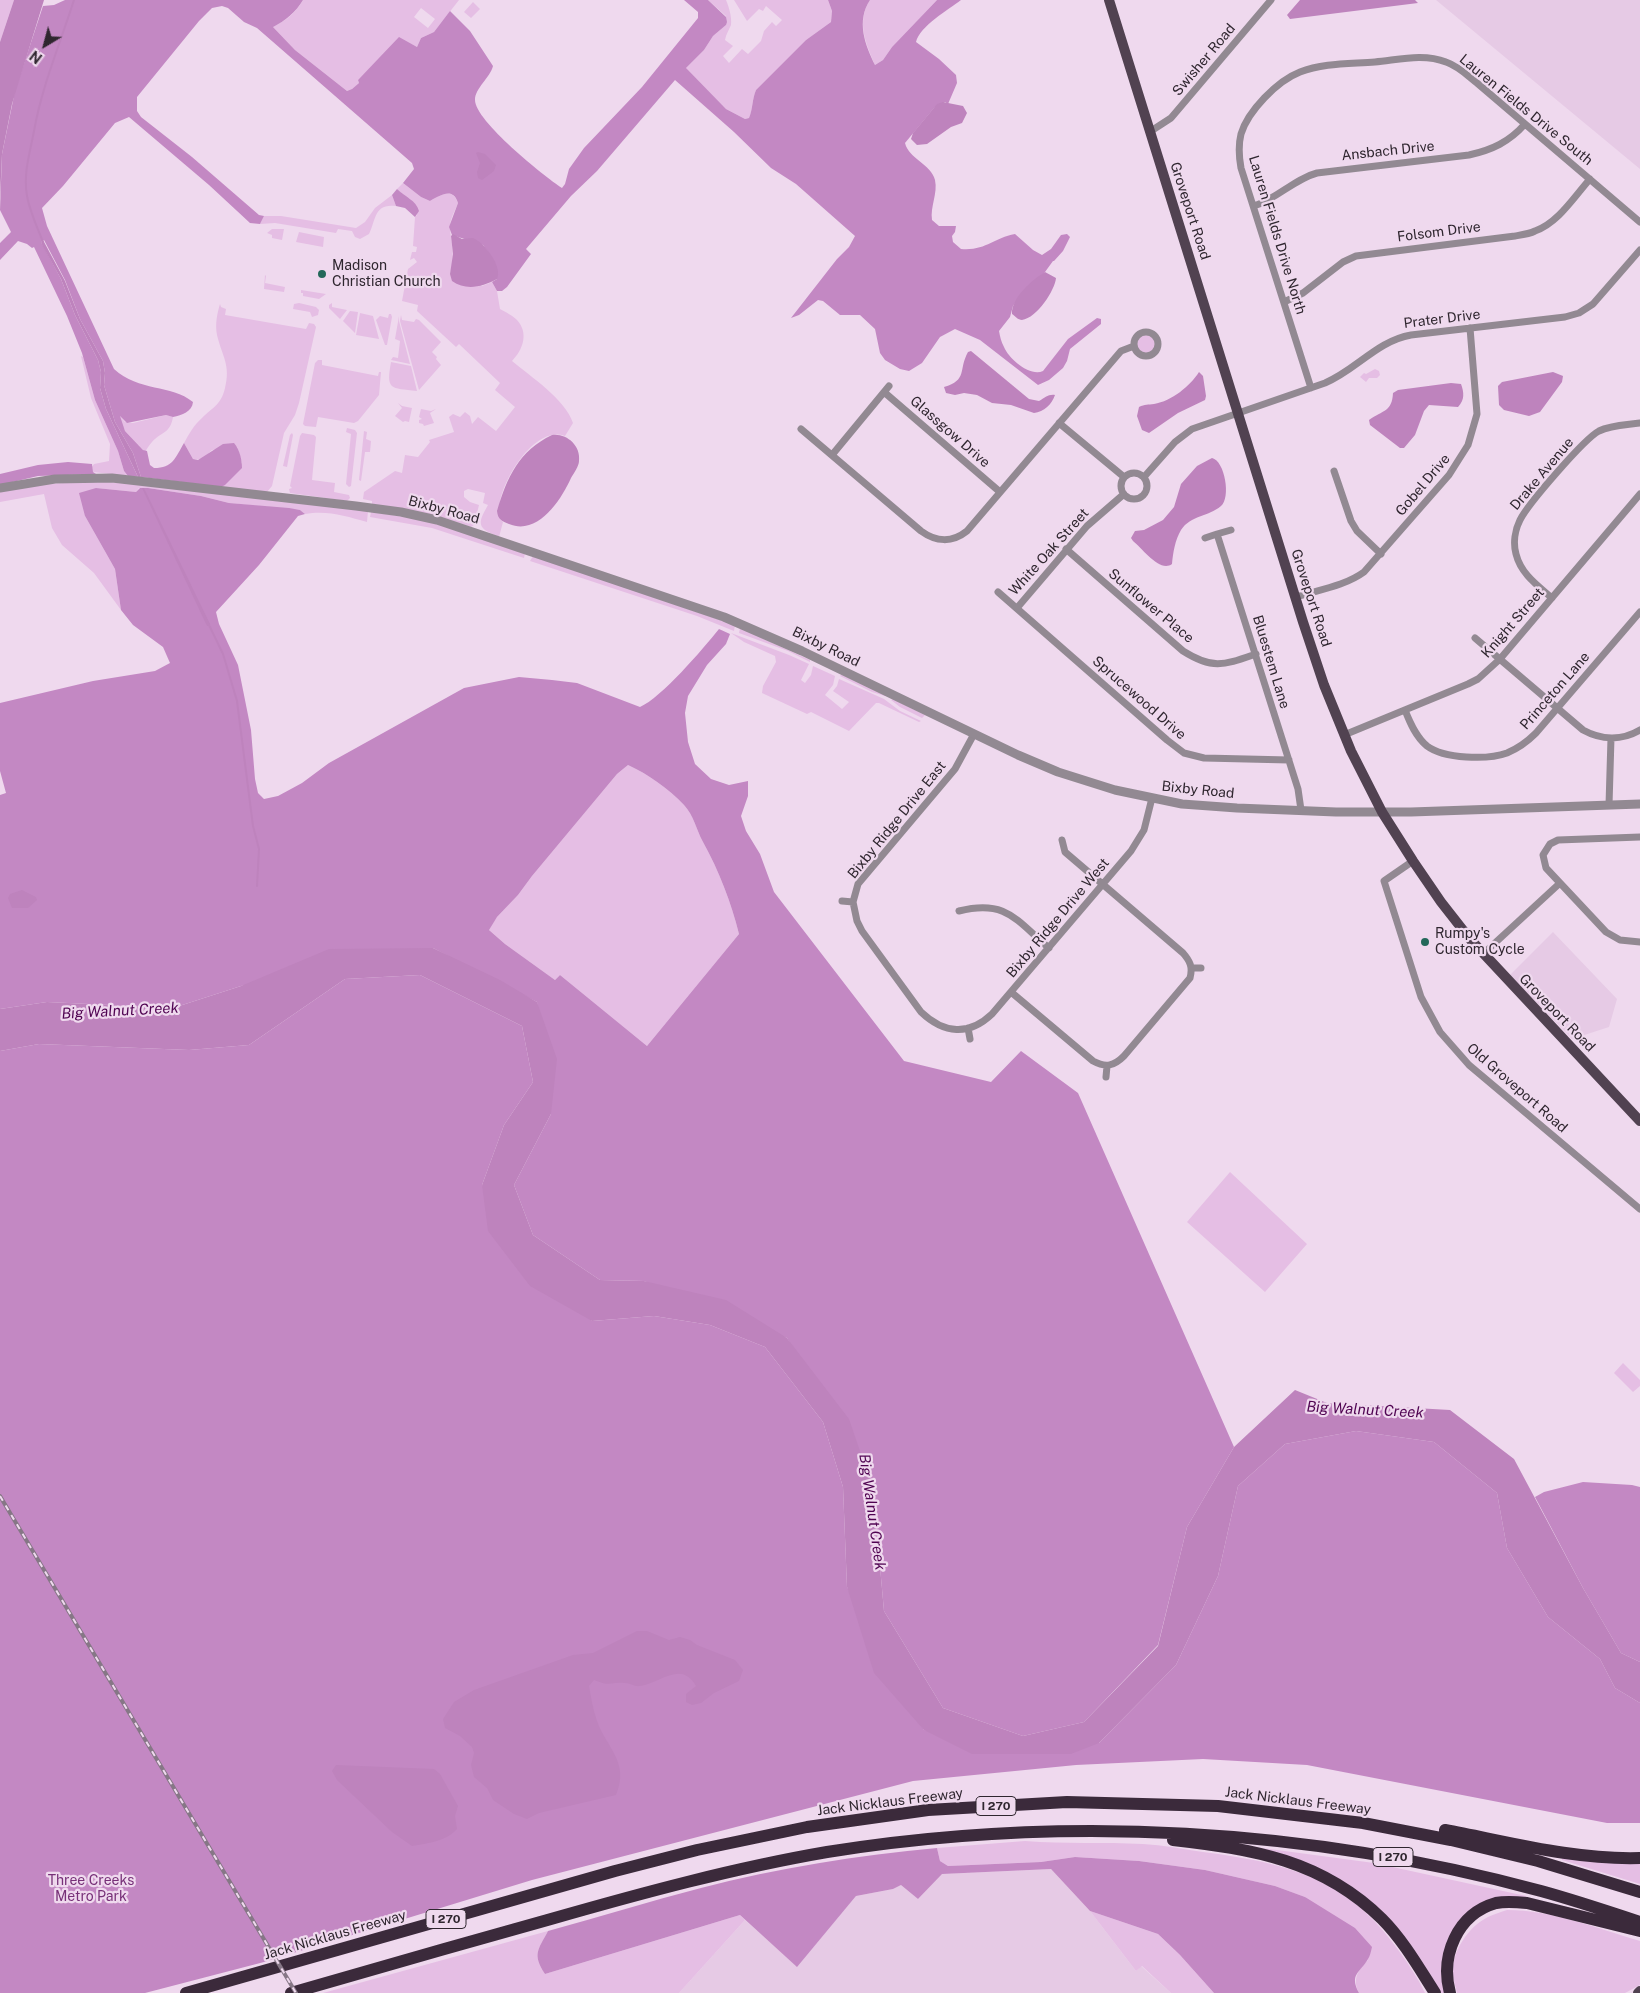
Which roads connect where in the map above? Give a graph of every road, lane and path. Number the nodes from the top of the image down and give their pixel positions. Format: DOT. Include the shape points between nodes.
graph roads {
  1 [pos="1109,0"];
  2 [pos="1271,0"];
  3 [pos="1292,75"];
  4 [pos="1525,124"];
  5 [pos="1150,131"];
  6 [pos="1590,179"];
  7 [pos="1254,206"];
  8 [pos="1640,222"];
  9 [pos="1640,250"];
  10 [pos="1284,302"];
  11 [pos="1470,328"];
  12 [pos="1134,346"];
  13 [pos="1311,388"];
  14 [pos="1238,414"];
  15 [pos="1059,423"];
  16 [pos="1640,423"];
  17 [pos="801,429"];
  18 [pos="832,455"];
  19 [pos="1334,471"];
  20 [pos="1124,477"];
  21 [pos="1144,477"];
  22 [pos="0,488"];
  23 [pos="1000,492"];
  24 [pos="1124,494"];
  25 [pos="1640,494"];
  26 [pos="1231,530"];
  27 [pos="1217,534"];
  28 [pos="1205,538"];
  29 [pos="1066,549"];
  30 [pos="1381,554"];
  31 [pos="998,592"];
  32 [pos="1296,597"];
  33 [pos="1552,598"];
  34 [pos="1016,608"];
  35 [pos="1640,612"];
  36 [pos="1476,638"];
  37 [pos="1256,654"];
  38 [pos="1500,659"];
  39 [pos="1558,708"];
  40 [pos="1405,710"];
  41 [pos="1640,730"];
  42 [pos="974,734"];
  43 [pos="1344,735"];
  44 [pos="1611,738"];
  45 [pos="1289,760"];
  46 [pos="1152,798"];
  47 [pos="1640,804"];
  48 [pos="1608,806"];
  49 [pos="1301,810"];
  50 [pos="1382,812"];
  51 [pos="1640,837"];
  52 [pos="1062,840"];
  53 [pos="1413,862"];
  54 [pos="1560,883"];
  55 [pos="1103,885"];
  56 [pos="842,901"];
  57 [pos="853,902"];
  58 [pos="959,911"];
  59 [pos="1640,942"];
  60 [pos="1049,948"];
  61 [pos="1483,954"];
  62 [pos="1192,968"];
  63 [pos="1200,968"];
  64 [pos="1011,992"];
  65 [pos="968,1028"];
  66 [pos="957,1030"];
  67 [pos="970,1039"];
  68 [pos="1107,1066"];
  69 [pos="1106,1077"];
  70 [pos="1640,1121"];
  71 [pos="1640,1209"];
  72 [pos="1140,1831"];
  73 [pos="1420,1834"];
  74 [pos="1640,1858"];
  75 [pos="1640,1892"];
  76 [pos="1640,1922"];
  77 [pos="1640,1931"];
  78 [pos="186,1993"];
  79 [pos="291,1993"];
  80 [pos="1435,1993"];
  81 [pos="1450,1993"];
  1 -- 5 [label="main road, Groveport Road"];
  2 -- 5 [label="street, Swisher Road" via="1171,118"];
  3 -- 4 [label="street, Lauren Fields Drive South" via="1320,67 1432,58 1460,69"];
  3 -- 7 [label="street, Lauren Fields Drive North" via="1263,100 1242,133 1241,168"];
  4 -- 6 [label="street, Lauren Fields Drive South"];
  4 -- 7 [label="street, Ansbach Drive" via="1510,139 1489,150 1308,175 1273,198"];
  5 -- 14 [label="main road, Groveport Road"];
  6 -- 8 [label="street, Lauren Fields Drive South"];
  6 -- 10 [label="street, Folsom Drive" via="1562,211 1536,231 1356,256 1343,262 1303,293"];
  7 -- 10 [label="street, Lauren Fields Drive North"];
  9 -- 11 [label="street, Prater Drive" via="1593,304 1579,313"];
  10 -- 13 [label="street, Lauren Fields Drive North"];
  11 -- 13 [label="street, Prater Drive" via="1391,340 1342,375"];
  11 -- 30 [label="street, Gobel Drive" via="1478,414 1473,434 1456,466"];
  12 -- 15 [label="street" via="1121,352"];
  13 -- 14 [label="street, Prater Drive"];
  14 -- 21 [label="street, Prater Drive" via="1192,428"];
  14 -- 32 [label="main road, Groveport Road"];
  15 -- 20 [label="street"];
  15 -- 23 [label="street"];
  16 -- 33 [label="street, Drake Avenue" via="1608,427 1591,436 1519,521 1515,545 1520,564 1528,577"];
  17 -- 18 [label="street"];
  18 -- 23 [label="street" via="921,531 935,539 947,540 962,535"];
  18 -- 23 [label="street, Glassgow Drive" via="887,389"];
  19 -- 30 [label="street" via="1351,521"];
  20 -- 21 [label="street" via="1131,473"];
  20 -- 24 [label="street" via="1121,486"];
  21 -- 24 [label="street" via="1147,488 1143,496 1131,498"];
  22 -- 42 [label="street, Bixby Road" via="71,478 141,481 356,506 437,520 724,616"];
  24 -- 29 [label="street, White Oak Street"];
  25 -- 33 [label="street, Knight Street"];
  26 -- 27 [label="street"];
  27 -- 28 [label="street"];
  27 -- 37 [label="street, Bluestem Lane"];
  29 -- 34 [label="street, White Oak Street"];
  29 -- 37 [label="street, Sunflower Place" via="1196,660 1222,665"];
  30 -- 32 [label="street, Gobel Drive" via="1356,578"];
  31 -- 34 [label="street, Sprucewood Drive"];
  32 -- 43 [label="main road, Groveport Road"];
  33 -- 38 [label="street, Knight Street"];
  34 -- 45 [label="street, Sprucewood Drive" via="1184,753 1204,758"];
  35 -- 39 [label="street, Princeton Lane"];
  36 -- 38 [label="street"];
  37 -- 45 [label="street, Bluestem Lane"];
  38 -- 39 [label="street"];
  38 -- 40 [label="street, Knight Street" via="1478,679"];
  39 -- 40 [label="street, Princeton Lane" via="1522,746 1496,756 1462,757 1428,747 1410,724"];
  39 -- 44 [label="street" via="1583,730"];
  40 -- 43 [label="street, Knight Street"];
  41 -- 44 [label="street"];
  42 -- 46 [label="street, Bixby Road" via="1058,772 1099,786"];
  42 -- 57 [label="street, Bixby Ridge Drive East" via="955,769 858,884"];
  43 -- 50 [label="main road, Groveport Road"];
  44 -- 48 [label="street"];
  45 -- 49 [label="street, Bluestem Lane"];
  46 -- 49 [label="street, Bixby Road" via="1229,808"];
  46 -- 55 [label="street, Bixby Ridge Drive West" via="1138,842"];
  47 -- 48 [label="street, Bixby Road"];
  48 -- 50 [label="street, Bixby Road"];
  49 -- 50 [label="street, Bixby Road"];
  50 -- 53 [label="main road, Groveport Road"];
  51 -- 54 [label="street" via="1558,840 1550,844 1544,851 1543,860"];
  52 -- 55 [label="street" via="1065,852"];
  53 -- 61 [label="main road, Groveport Road"];
  53 -- 71 [label="street, Old Groveport Road" via="1384,881 1421,997 1440,1032 1469,1065"];
  54 -- 59 [label="street" via="1606,932 1620,940"];
  54 -- 61 [label="street"];
  55 -- 60 [label="street, Bixby Ridge Drive West"];
  55 -- 62 [label="street" via="1183,953"];
  56 -- 57 [label="street"];
  57 -- 66 [label="street, Bixby Ridge Drive East" via="862,930 921,1012 935,1024"];
  58 -- 60 [label="street" via="985,906 1002,909"];
  60 -- 64 [label="street, Bixby Ridge Drive West"];
  61 -- 70 [label="main road, Groveport Road"];
  62 -- 63 [label="street"];
  62 -- 68 [label="street" via="1187,982 1137,1041 1119,1061"];
  64 -- 65 [label="street, Bixby Ridge Drive West" via="987,1019"];
  64 -- 68 [label="street" via="1093,1062"];
  65 -- 66 [label="street, Bixby Ridge Drive West"];
  65 -- 67 [label="street"];
  68 -- 69 [label="street"];
  72 -- 76 [label="highway, I 270" via="1304,1844 1414,1861 1542,1891"];
  72 -- 79 [label="highway, I 270" via="987,1834 824,1853 663,1888"];
  72 -- 80 [label="highway" via="1153,1837 1259,1853 1314,1870 1353,1895 1382,1919 1411,1955"];
  73 -- 74 [label="highway" via="1442,1830 1561,1853"];
  73 -- 75 [label="highway, Jack Nicklaus Freeway / I 270" via="1538,1861"];
  73 -- 78 [label="highway, Jack Nicklaus Freeway / I 270" via="1363,1823 1187,1804 1067,1802 928,1810 807,1827 697,1850"];
  77 -- 81 [label="highway" via="1527,1903 1498,1903 1473,1915 1455,1937 1446,1965"];
}
